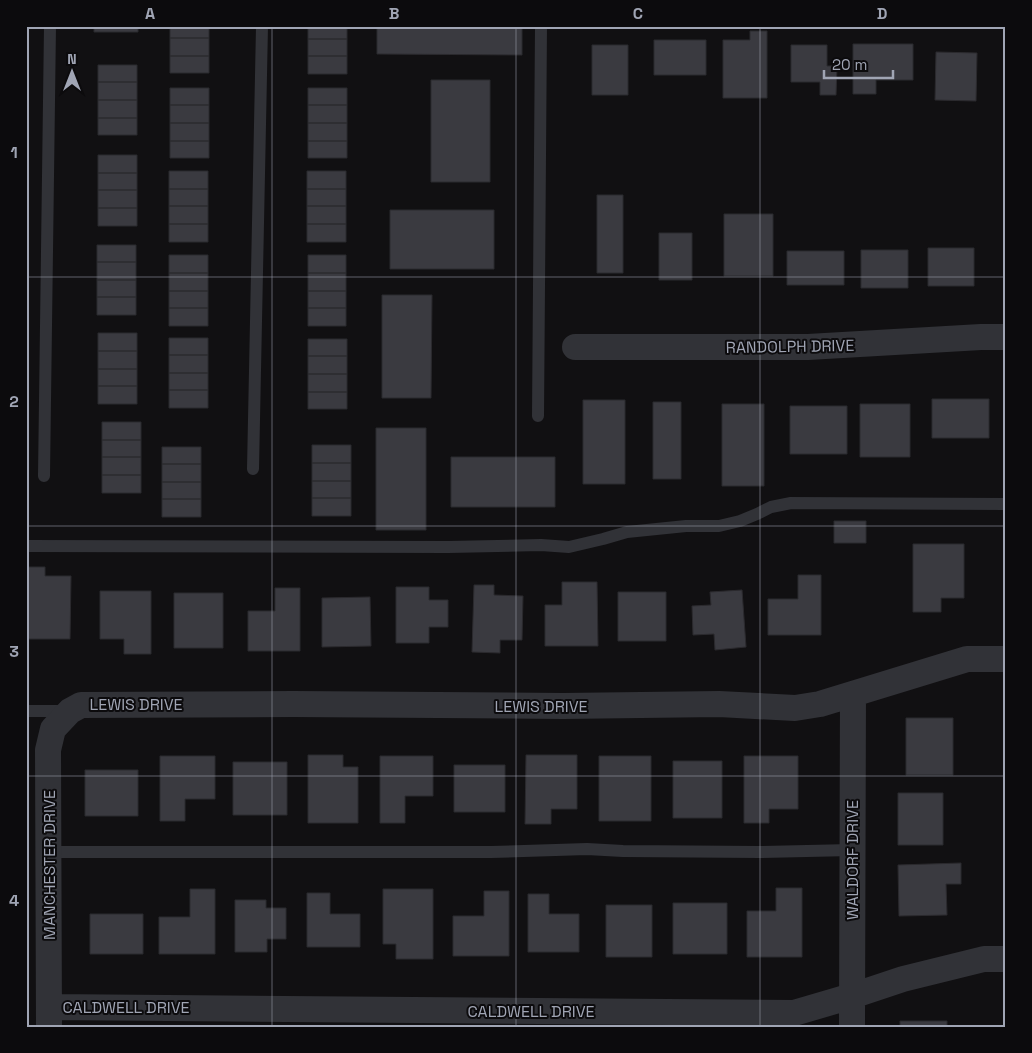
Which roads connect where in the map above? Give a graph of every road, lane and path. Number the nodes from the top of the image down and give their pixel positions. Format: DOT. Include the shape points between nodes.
graph roads {
  1 [pos="50,26"];
  2 [pos="262,26"];
  3 [pos="541,26"];
  4 [pos="1006,337"];
  5 [pos="575,347"];
  6 [pos="538,416"];
  7 [pos="253,469"];
  8 [pos="44,476"];
  9 [pos="1006,504"];
  10 [pos="26,546"];
  11 [pos="1006,659"];
  12 [pos="852,694"];
  13 [pos="26,711"];
  14 [pos="70,711"];
  15 [pos="852,850"];
  16 [pos="48,852"];
  17 [pos="1006,958"];
  18 [pos="852,996"];
  19 [pos="49,1017"];
  20 [pos="852,1027"];
  1 -- 8 [label="lane"];
  2 -- 7 [label="lane"];
  3 -- 6 [label="lane"];
  4 -- 5 [label="street, RANDOLPH DRIVE" via="808,347"];
  9 -- 10 [label="lane" via="790,503 719,526 627,532 569,546"];
  11 -- 12 [label="street, LEWIS DRIVE" via="967,659"];
  12 -- 14 [label="street, LEWIS DRIVE" via="795,708 719,704 91,704"];
  12 -- 15 [label="street, WALDORF DRIVE"];
  13 -- 14 [label="lane"];
  14 -- 16 [label="street, MANCHESTER DRIVE" via="53,729 48,750"];
  15 -- 16 [label="lane"];
  15 -- 18 [label="street, WALDORF DRIVE"];
  16 -- 19 [label="street, MANCHESTER DRIVE"];
  17 -- 18 [label="street, CALDWELL DRIVE" via="984,959 903,979"];
  18 -- 19 [label="street, CALDWELL DRIVE" via="794,1013"];
  18 -- 20 [label="street, WALDORF DRIVE"];
}
